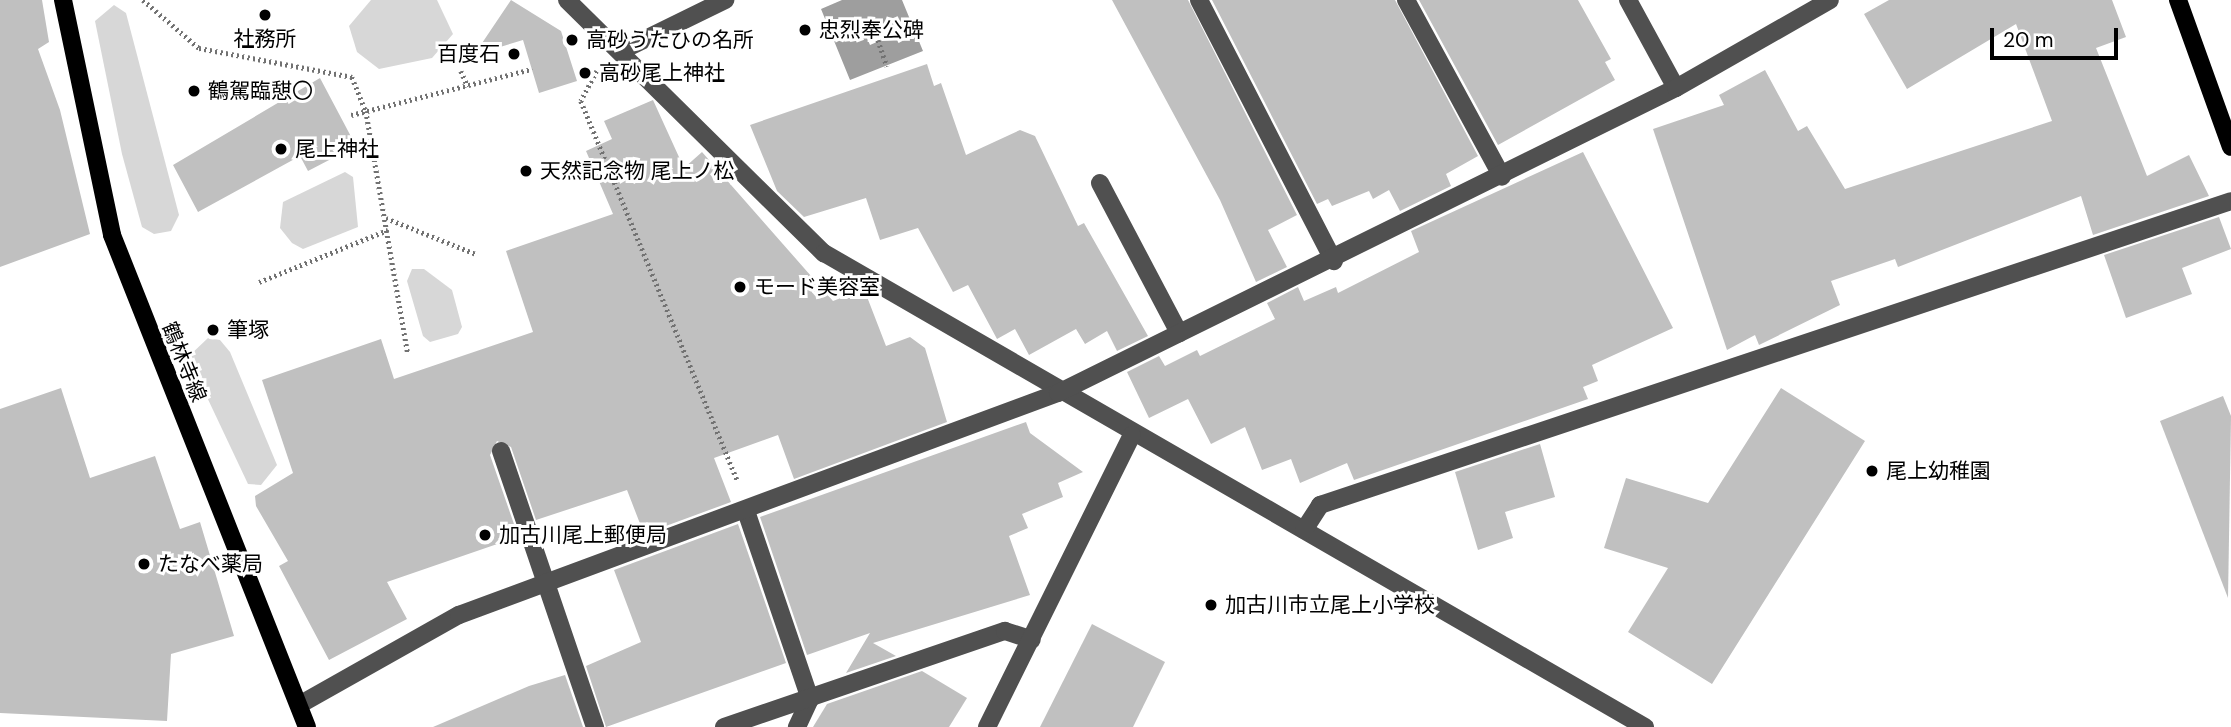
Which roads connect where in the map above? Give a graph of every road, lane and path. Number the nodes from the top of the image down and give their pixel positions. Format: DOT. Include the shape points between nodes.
graph roads {
  1 [pos="63,0"];
  2 [pos="143,0"];
  3 [pos="567,0"];
  4 [pos="725,0"];
  5 [pos="1199,0"];
  6 [pos="1406,0"];
  7 [pos="1628,0"];
  8 [pos="1830,0"];
  9 [pos="2178,0"];
  10 [pos="878,40"];
  11 [pos="619,46"];
  12 [pos="887,66"];
  13 [pos="532,69"];
  14 [pos="461,71"];
  15 [pos="468,87"];
  16 [pos="1676,88"];
  17 [pos="366,111"];
  18 [pos="351,115"];
  19 [pos="2231,147"];
  20 [pos="1502,177"];
  21 [pos="1100,183"];
  22 [pos="2231,201"];
  23 [pos="386,218"];
  24 [pos="388,230"];
  25 [pos="476,254"];
  26 [pos="1334,261"];
  27 [pos="259,282"];
  28 [pos="1179,333"];
  29 [pos="408,354"];
  30 [pos="1058,393"];
  31 [pos="1132,435"];
  32 [pos="501,451"];
  33 [pos="748,510"];
  34 [pos="1304,530"];
  35 [pos="547,583"];
  36 [pos="1032,640"];
  37 [pos="810,699"];
  38 [pos="299,705"];
  39 [pos="307,727"];
  40 [pos="595,727"];
  41 [pos="724,727"];
  42 [pos="797,727"];
  43 [pos="987,727"];
  44 [pos="1645,727"];
  1 -- 38 [label="main road, 鶴林寺線" via="112,235"];
  2 -- 17 [label="path" via="199,48 352,77"];
  3 -- 11 [label="street"];
  4 -- 11 [label="street"];
  5 -- 26 [label="street"];
  6 -- 20 [label="street"];
  7 -- 16 [label="street"];
  8 -- 16 [label="street"];
  9 -- 19 [label="main road"];
  10 -- 12 [label="path"];
  11 -- 30 [label="street" via="824,253"];
  11 -- 33 [label="path" via="582,101"];
  13 -- 15 [label="path"];
  14 -- 15 [label="path"];
  15 -- 17 [label="path"];
  16 -- 20 [label="street"];
  17 -- 18 [label="path"];
  17 -- 23 [label="path"];
  20 -- 26 [label="street"];
  21 -- 28 [label="street"];
  22 -- 34 [label="street" via="1321,505"];
  23 -- 24 [label="path"];
  23 -- 25 [label="path"];
  24 -- 27 [label="path"];
  24 -- 29 [label="path"];
  26 -- 28 [label="street"];
  28 -- 30 [label="street"];
  30 -- 31 [label="street"];
  30 -- 33 [label="street"];
  31 -- 34 [label="street"];
  31 -- 36 [label="street"];
  32 -- 35 [label="street"];
  33 -- 35 [label="street"];
  33 -- 37 [label="street"];
  34 -- 44 [label="street"];
  35 -- 38 [label="street" via="459,615"];
  35 -- 40 [label="street"];
  36 -- 37 [label="street" via="1005,631"];
  36 -- 43 [label="street"];
  37 -- 41 [label="street"];
  37 -- 42 [label="street"];
  38 -- 39 [label="main road, 鶴林寺線"];
}
